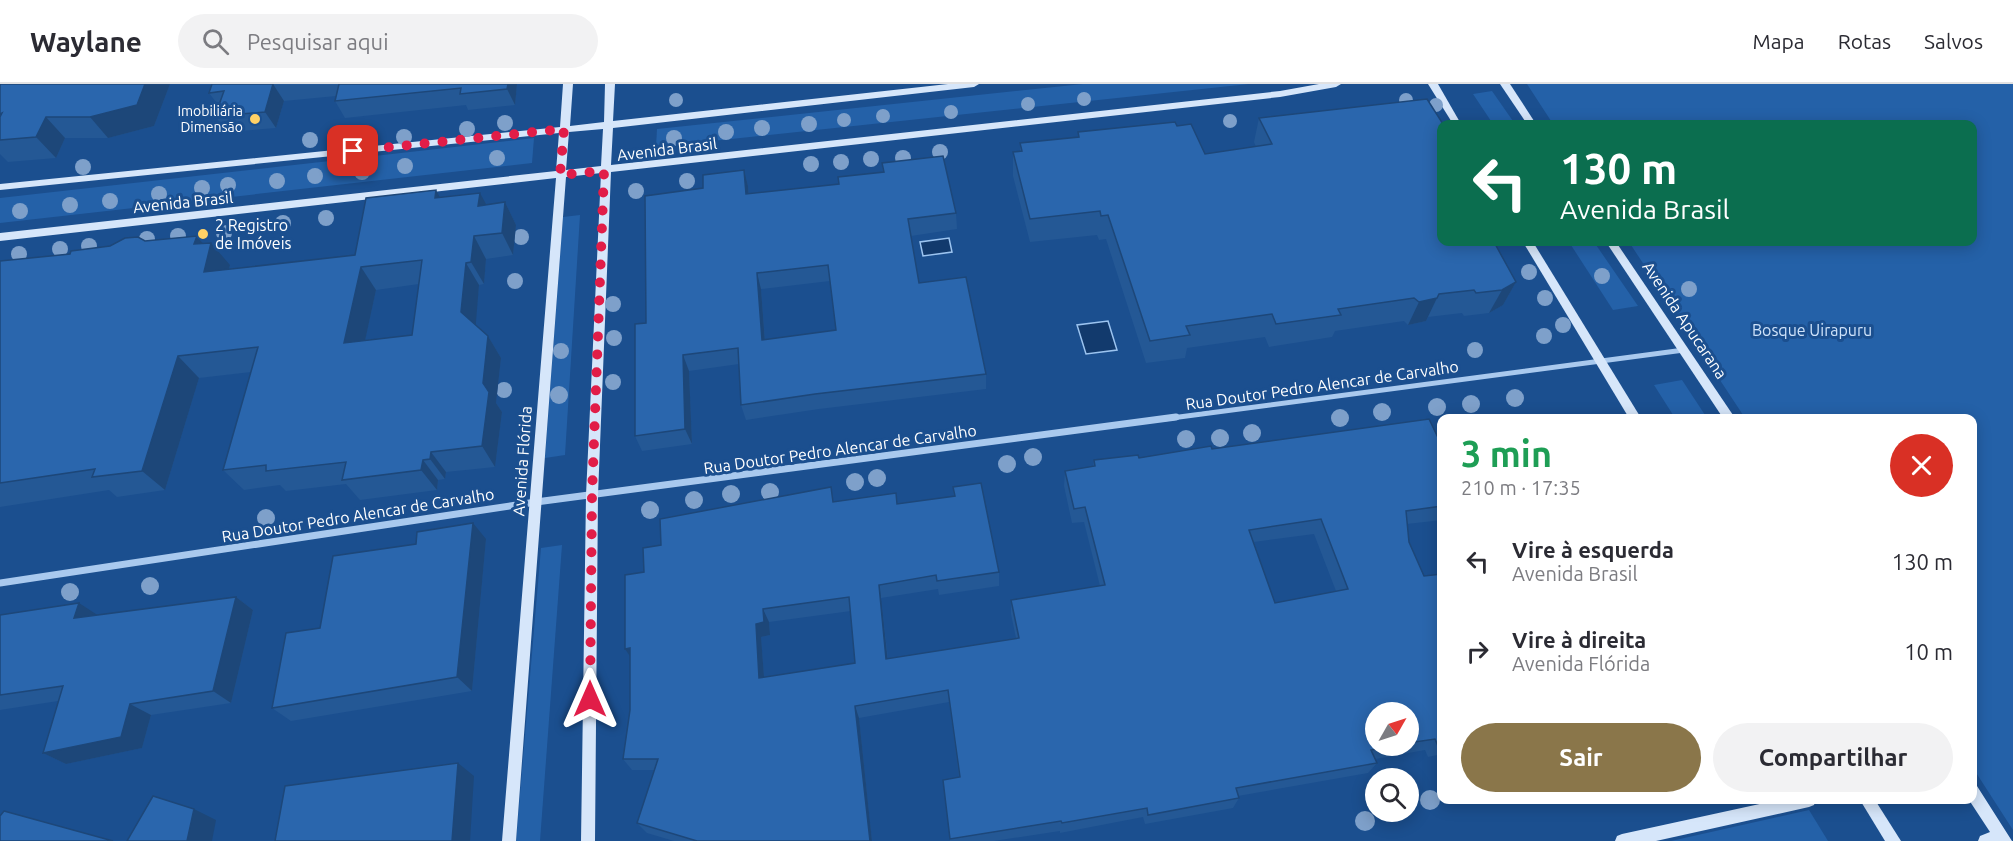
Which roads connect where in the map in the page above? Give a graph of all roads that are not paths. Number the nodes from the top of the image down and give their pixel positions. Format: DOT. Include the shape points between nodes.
graph roads {
  1 [pos="568,84"];
  2 [pos="610,84"];
  3 [pos="974,84"];
  4 [pos="1272,84"];
  5 [pos="1336,84"];
  6 [pos="1433,84"];
  7 [pos="1505,84"];
  8 [pos="1280,94"];
  9 [pos="1455,120"];
  10 [pos="1529,120"];
  11 [pos="609,125"];
  12 [pos="564,129"];
  13 [pos="604,171"];
  14 [pos="560,175"];
  15 [pos="0,187"];
  16 [pos="0,237"];
  17 [pos="1530,246"];
  18 [pos="1614,246"];
  19 [pos="1684,350"];
  20 [pos="1600,361"];
  21 [pos="1633,414"];
  22 [pos="1726,414"];
  23 [pos="592,495"];
  24 [pos="536,502"];
  25 [pos="0,583"];
  26 [pos="1977,799"];
  27 [pos="1791,804"];
  28 [pos="1871,804"];
  29 [pos="2003,839"];
  30 [pos="509,841"];
  31 [pos="588,841"];
  32 [pos="1622,841"];
  33 [pos="1894,841"];
  34 [pos="1985,841"];
  1 -- 12 [label="street, Avenida Flórida"];
  2 -- 11 [label="street"];
  3 -- 11 [label="street, Avenida Brasil"];
  4 -- 8 [label="street"];
  5 -- 8 [label="street, Avenida Brasil"];
  6 -- 9 [label="street"];
  7 -- 10 [label="street"];
  8 -- 13 [label="street, Avenida Brasil"];
  11 -- 12 [label="street, Avenida Brasil"];
  11 -- 13 [label="street"];
  12 -- 14 [label="street, Avenida Flórida"];
  12 -- 15 [label="street, Avenida Brasil"];
  13 -- 14 [label="street, Avenida Brasil"];
  13 -- 23 [label="street"];
  14 -- 16 [label="street, Avenida Brasil"];
  14 -- 24 [label="street, Avenida Flórida"];
  17 -- 20 [label="street"];
  18 -- 19 [label="street, Avenida Apucarana"];
  19 -- 20 [label="street, Rua Doutor Pedro Alencar de Carvalho"];
  19 -- 22 [label="street, Avenida Apucarana"];
  20 -- 21 [label="street"];
  20 -- 23 [label="street, Rua Doutor Pedro Alencar de Carvalho"];
  23 -- 24 [label="street, Rua Doutor Pedro Alencar de Carvalho"];
  23 -- 31 [label="street"];
  24 -- 25 [label="street, Rua Doutor Pedro Alencar de Carvalho"];
  24 -- 30 [label="street, Avenida Flórida"];
  26 -- 29 [label="street"];
  27 -- 32 [label="street"];
  28 -- 33 [label="street"];
  29 -- 34 [label="street"];
}
